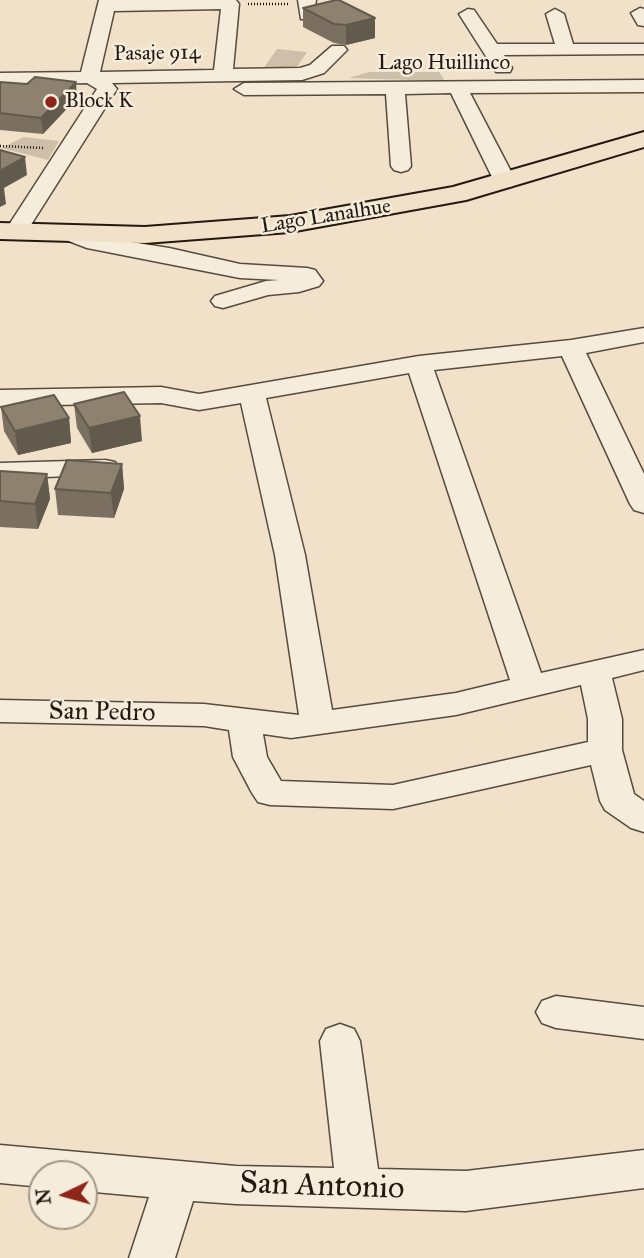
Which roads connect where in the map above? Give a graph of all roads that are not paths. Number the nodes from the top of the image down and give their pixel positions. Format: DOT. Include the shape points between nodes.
graph roads {
  1 [pos="107,3"];
  2 [pos="468,13"];
  3 [pos="555,14"];
  4 [pos="644,48"];
  5 [pos="565,49"];
  6 [pos="338,50"];
  7 [pos="492,50"];
  8 [pos="0,70"];
  9 [pos="91,73"];
  10 [pos="223,75"];
  11 [pos="0,79"];
  12 [pos="644,86"];
  13 [pos="395,87"];
  14 [pos="457,87"];
  15 [pos="515,87"];
  16 [pos="244,89"];
  17 [pos="644,139"];
  18 [pos="401,166"];
  19 [pos="505,181"];
  20 [pos="8,231"];
  21 [pos="74,235"];
  22 [pos="223,301"];
  23 [pos="644,335"];
  24 [pos="571,348"];
  25 [pos="419,364"];
  26 [pos="251,394"];
  27 [pos="0,398"];
  28 [pos="121,467"];
  29 [pos="0,471"];
  30 [pos="644,504"];
  31 [pos="644,660"];
  32 [pos="594,671"];
  33 [pos="529,687"];
  34 [pos="0,711"];
  35 [pos="244,720"];
  36 [pos="317,723"];
  37 [pos="605,750"];
  38 [pos="644,819"];
  39 [pos="556,1013"];
  40 [pos="644,1023"];
  41 [pos="340,1041"];
  42 [pos="0,1164"];
  43 [pos="644,1169"];
  44 [pos="177,1180"];
  45 [pos="359,1188"];
  46 [pos="152,1258"];
  1 -- 9 [label="street"];
  1 -- 10 [label="street" via="230,4"];
  2 -- 7 [label="street"];
  3 -- 5 [label="street"];
  4 -- 5 [label="street"];
  5 -- 7 [label="street"];
  6 -- 10 [label="street, Pasaje 914" via="310,72"];
  7 -- 15 [label="street"];
  8 -- 9 [label="street"];
  9 -- 10 [label="street, Pasaje 914"];
  9 -- 11 [label="street"];
  9 -- 20 [label="street" via="107,89"];
  12 -- 15 [label="street, Lago Huillinco"];
  13 -- 14 [label="street, Lago Huillinco"];
  13 -- 16 [label="street, Lago Huillinco"];
  13 -- 18 [label="street"];
  14 -- 15 [label="street, Lago Huillinco"];
  14 -- 19 [label="street"];
  17 -- 19 [label="main road, Lago Lanalhue"];
  19 -- 21 [label="main road, Lago Lanalhue" via="290,224 181,234"];
  20 -- 21 [label="main road, Lago Lanalhue"];
  21 -- 22 [label="street" via="240,271 307,275 311,281"];
  23 -- 24 [label="street"];
  24 -- 25 [label="street"];
  24 -- 30 [label="street"];
  25 -- 26 [label="street"];
  25 -- 33 [label="street"];
  26 -- 27 [label="street" via="199,402 161,396"];
  26 -- 36 [label="street" via="290,555"];
  28 -- 29 [label="street"];
  31 -- 32 [label="street, San Pedro"];
  32 -- 33 [label="street, San Pedro"];
  32 -- 37 [label="street" via="605,719"];
  33 -- 36 [label="street, San Pedro" via="456,704"];
  34 -- 35 [label="street, San Pedro" via="204,715"];
  35 -- 36 [label="street, San Pedro" via="291,727"];
  35 -- 37 [label="street" via="250,757 270,793 393,797"];
  37 -- 38 [label="street" via="618,801"];
  39 -- 40 [label="street"];
  41 -- 45 [label="street"];
  42 -- 44 [label="street, San Antonio"];
  43 -- 45 [label="street, San Antonio" via="466,1191"];
  44 -- 45 [label="street, San Antonio"];
  44 -- 46 [label="street"];
}
